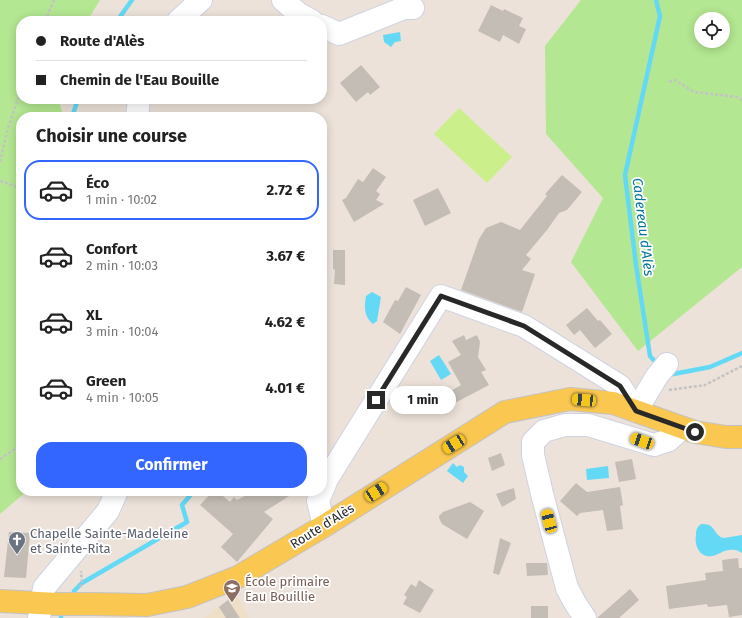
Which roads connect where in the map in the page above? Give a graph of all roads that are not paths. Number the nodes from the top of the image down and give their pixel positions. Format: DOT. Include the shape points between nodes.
graph roads {
  1 [pos="201,0"];
  2 [pos="283,0"];
  3 [pos="413,8"];
  4 [pos="183,16"];
  5 [pos="303,16"];
  6 [pos="327,28"];
  7 [pos="652,386"];
  8 [pos="682,428"];
  9 [pos="742,437"];
  10 [pos="327,479"];
  11 [pos="115,496"];
  12 [pos="320,496"];
  13 [pos="324,526"];
  14 [pos="0,601"];
  15 [pos="46,608"];
  16 [pos="585,618"];
  1 -- 4 [label="street"];
  2 -- 5 [label="street"];
  3 -- 6 [label="street" via="404,8 339,34"];
  7 -- 8 [label="main road, Route d'Alès"];
  7 -- 10 [label="street" via="620,386 524,326 441,296"];
  7 -- 13 [label="main road, Route d'Alès" via="613,403 570,399 505,412"];
  8 -- 9 [label="main road, Route d'Alès" via="726,437"];
  8 -- 16 [label="street" via="669,440 654,445 588,425 565,425 544,430 533,442 538,478 567,588"];
  11 -- 15 [label="street" via="108,511 44,588"];
  12 -- 13 [label="street" via="318,501"];
  13 -- 15 [label="main road, Route d'Alès, bridge" via="238,577 99,604"];
  14 -- 15 [label="main road, Route d'Alès"];
}
